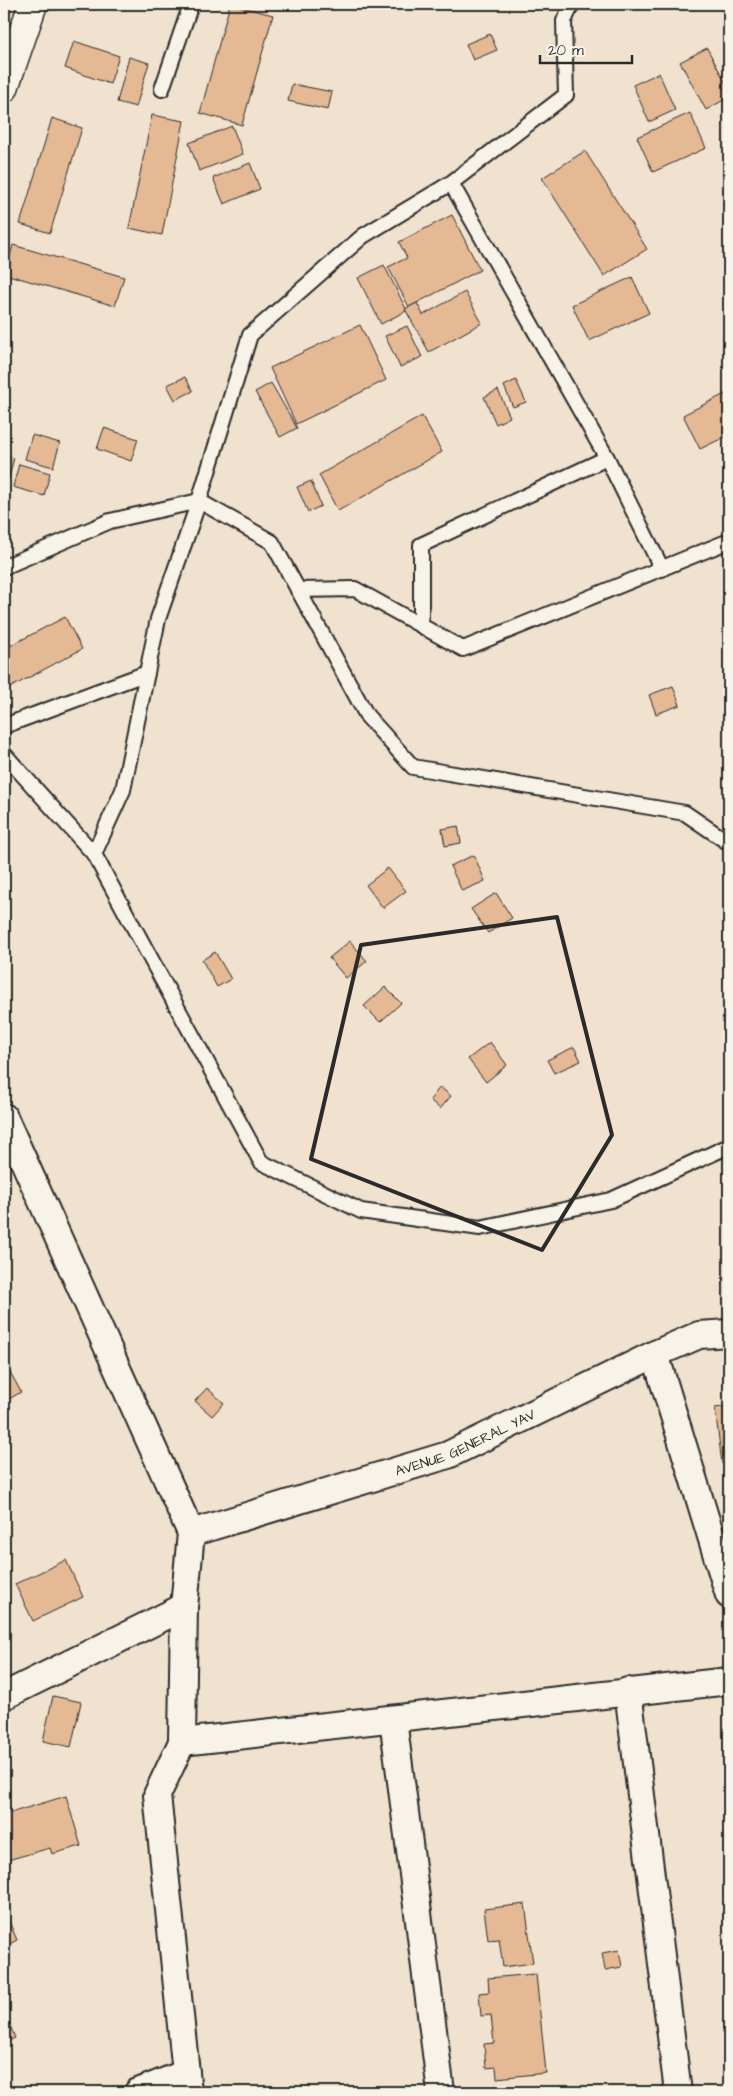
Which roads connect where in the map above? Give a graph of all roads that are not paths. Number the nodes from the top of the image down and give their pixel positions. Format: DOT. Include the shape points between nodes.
graph roads {
  1 [pos="33,4"];
  2 [pos="191,4"];
  3 [pos="572,4"];
  4 [pos="5,80"];
  5 [pos="162,89"];
  6 [pos="451,183"];
  7 [pos="607,458"];
  8 [pos="199,501"];
  9 [pos="729,541"];
  10 [pos="4,567"];
  11 [pos="662,569"];
  12 [pos="298,590"];
  13 [pos="420,625"];
  14 [pos="147,673"];
  15 [pos="4,726"];
  16 [pos="4,754"];
  17 [pos="729,843"];
  18 [pos="94,854"];
  19 [pos="4,1117"];
  20 [pos="729,1146"];
  21 [pos="729,1333"];
  22 [pos="655,1354"];
  23 [pos="191,1533"];
  24 [pos="729,1595"];
  25 [pos="184,1608"];
  26 [pos="729,1680"];
  27 [pos="628,1691"];
  28 [pos="4,1696"];
  29 [pos="393,1719"];
  30 [pos="182,1742"];
  31 [pos="187,2083"];
  32 [pos="138,2092"];
  33 [pos="441,2092"];
  34 [pos="678,2092"];
  1 -- 4 [label="street"];
  2 -- 5 [label="lane"];
  3 -- 6 [label="lane" via="564,21 566,95"];
  6 -- 7 [label="lane"];
  6 -- 8 [label="lane" via="363,236 250,335"];
  7 -- 11 [label="lane"];
  7 -- 13 [label="lane" via="421,544"];
  8 -- 10 [label="lane" via="110,521"];
  8 -- 12 [label="lane" via="272,542"];
  8 -- 14 [label="lane" via="158,619"];
  9 -- 11 [label="lane"];
  11 -- 13 [label="lane" via="463,649"];
  12 -- 13 [label="lane" via="355,589"];
  12 -- 17 [label="lane" via="367,716 414,766 685,813"];
  14 -- 15 [label="lane"];
  14 -- 18 [label="lane" via="123,790"];
  16 -- 18 [label="lane"];
  18 -- 20 [label="lane" via="261,1162 361,1211 480,1228 611,1200"];
  19 -- 23 [label="street"];
  21 -- 22 [label="street, AVENUE GENERAL YAV" via="700,1335"];
  22 -- 23 [label="street, AVENUE GENERAL YAV" via="448,1455"];
  22 -- 24 [label="street"];
  23 -- 25 [label="street"];
  25 -- 28 [label="street"];
  25 -- 30 [label="street"];
  26 -- 27 [label="street"];
  27 -- 29 [label="street"];
  27 -- 34 [label="street"];
  29 -- 30 [label="street"];
  29 -- 33 [label="street"];
  30 -- 31 [label="street" via="157,1795"];
  31 -- 32 [label="street"];
}
